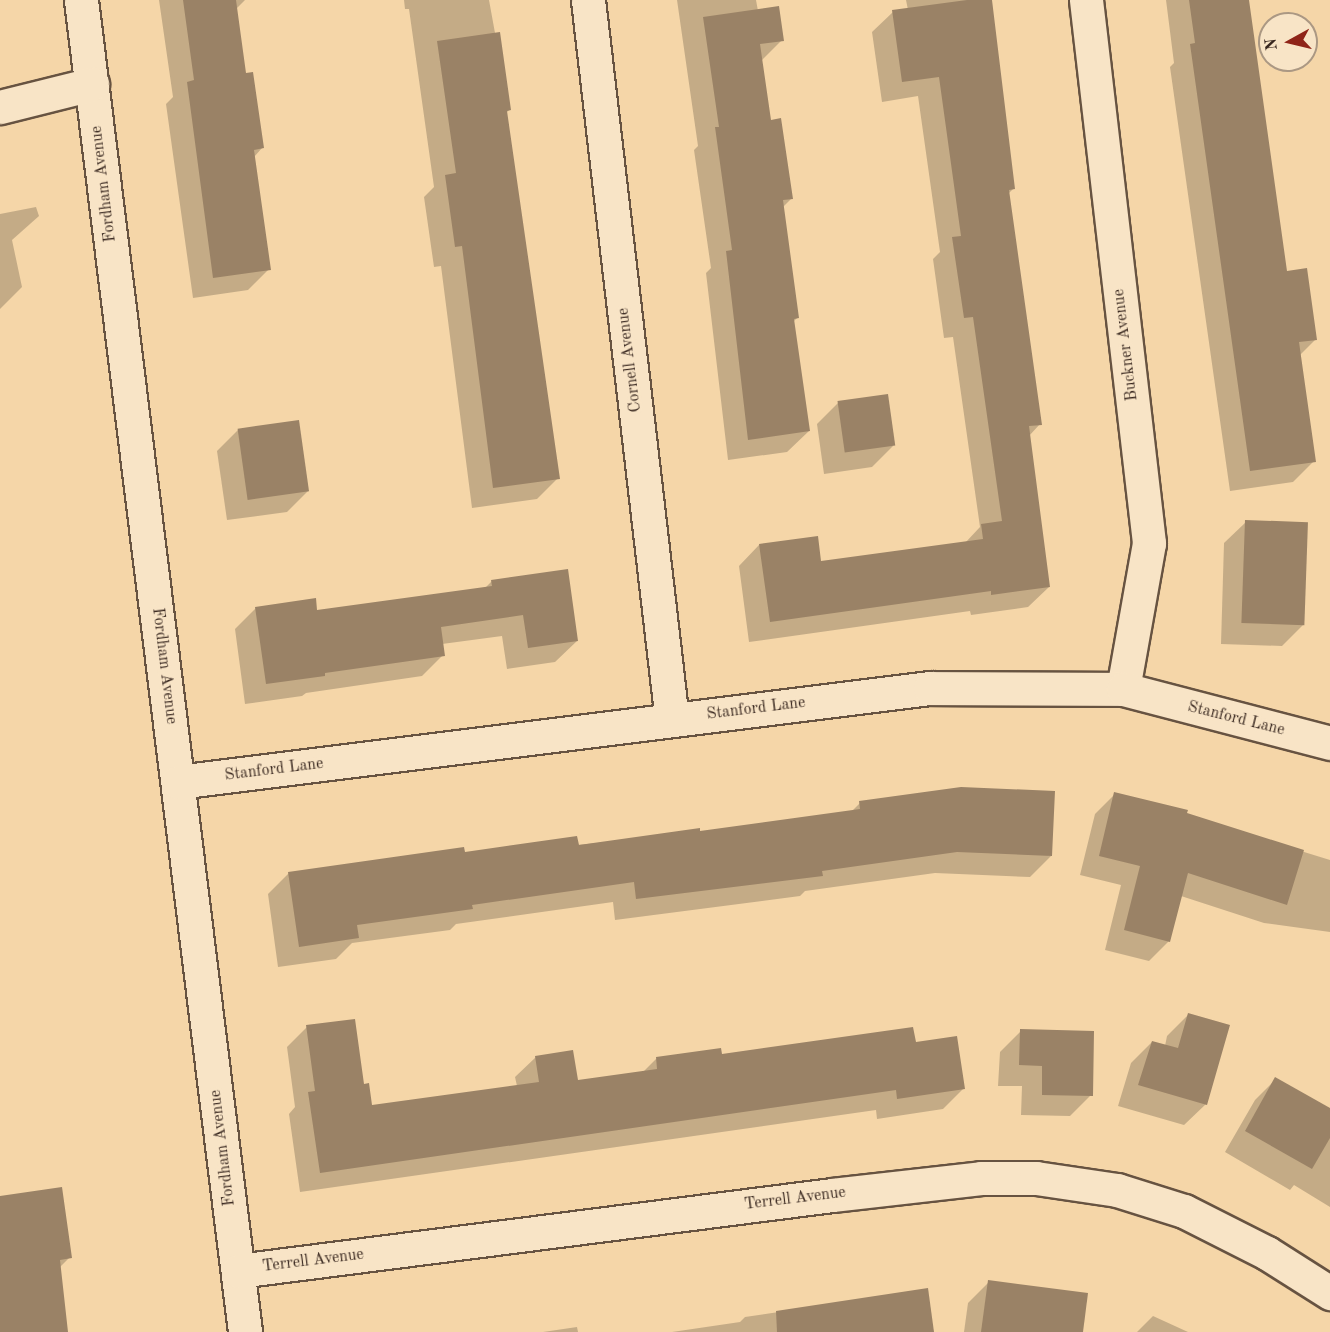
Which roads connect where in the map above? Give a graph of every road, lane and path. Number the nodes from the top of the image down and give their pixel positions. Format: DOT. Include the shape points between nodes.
graph roads {
  1 [pos="81,0"];
  2 [pos="588,0"];
  3 [pos="1086,0"];
  4 [pos="92,84"];
  5 [pos="0,107"];
  6 [pos="1123,689"];
  7 [pos="672,720"];
  8 [pos="1330,743"];
  9 [pos="178,782"];
  10 [pos="238,1271"];
  11 [pos="1330,1293"];
  12 [pos="245,1332"];
  1 -- 4 [label="street, Fordham Avenue"];
  2 -- 7 [label="street, Cornell Avenue"];
  3 -- 6 [label="street, Buckner Avenue" via="1149,543"];
  4 -- 5 [label="street"];
  4 -- 9 [label="street, Fordham Avenue"];
  6 -- 7 [label="street, Stanford Lane" via="930,688"];
  6 -- 8 [label="street, Stanford Lane"];
  7 -- 9 [label="street, Stanford Lane"];
  9 -- 10 [label="street, Fordham Avenue"];
  10 -- 11 [label="street, Terrell Avenue" via="832,1194 981,1178 1036,1179 1117,1190 1184,1211 1267,1253"];
  10 -- 12 [label="street, Fordham Avenue"];
}
